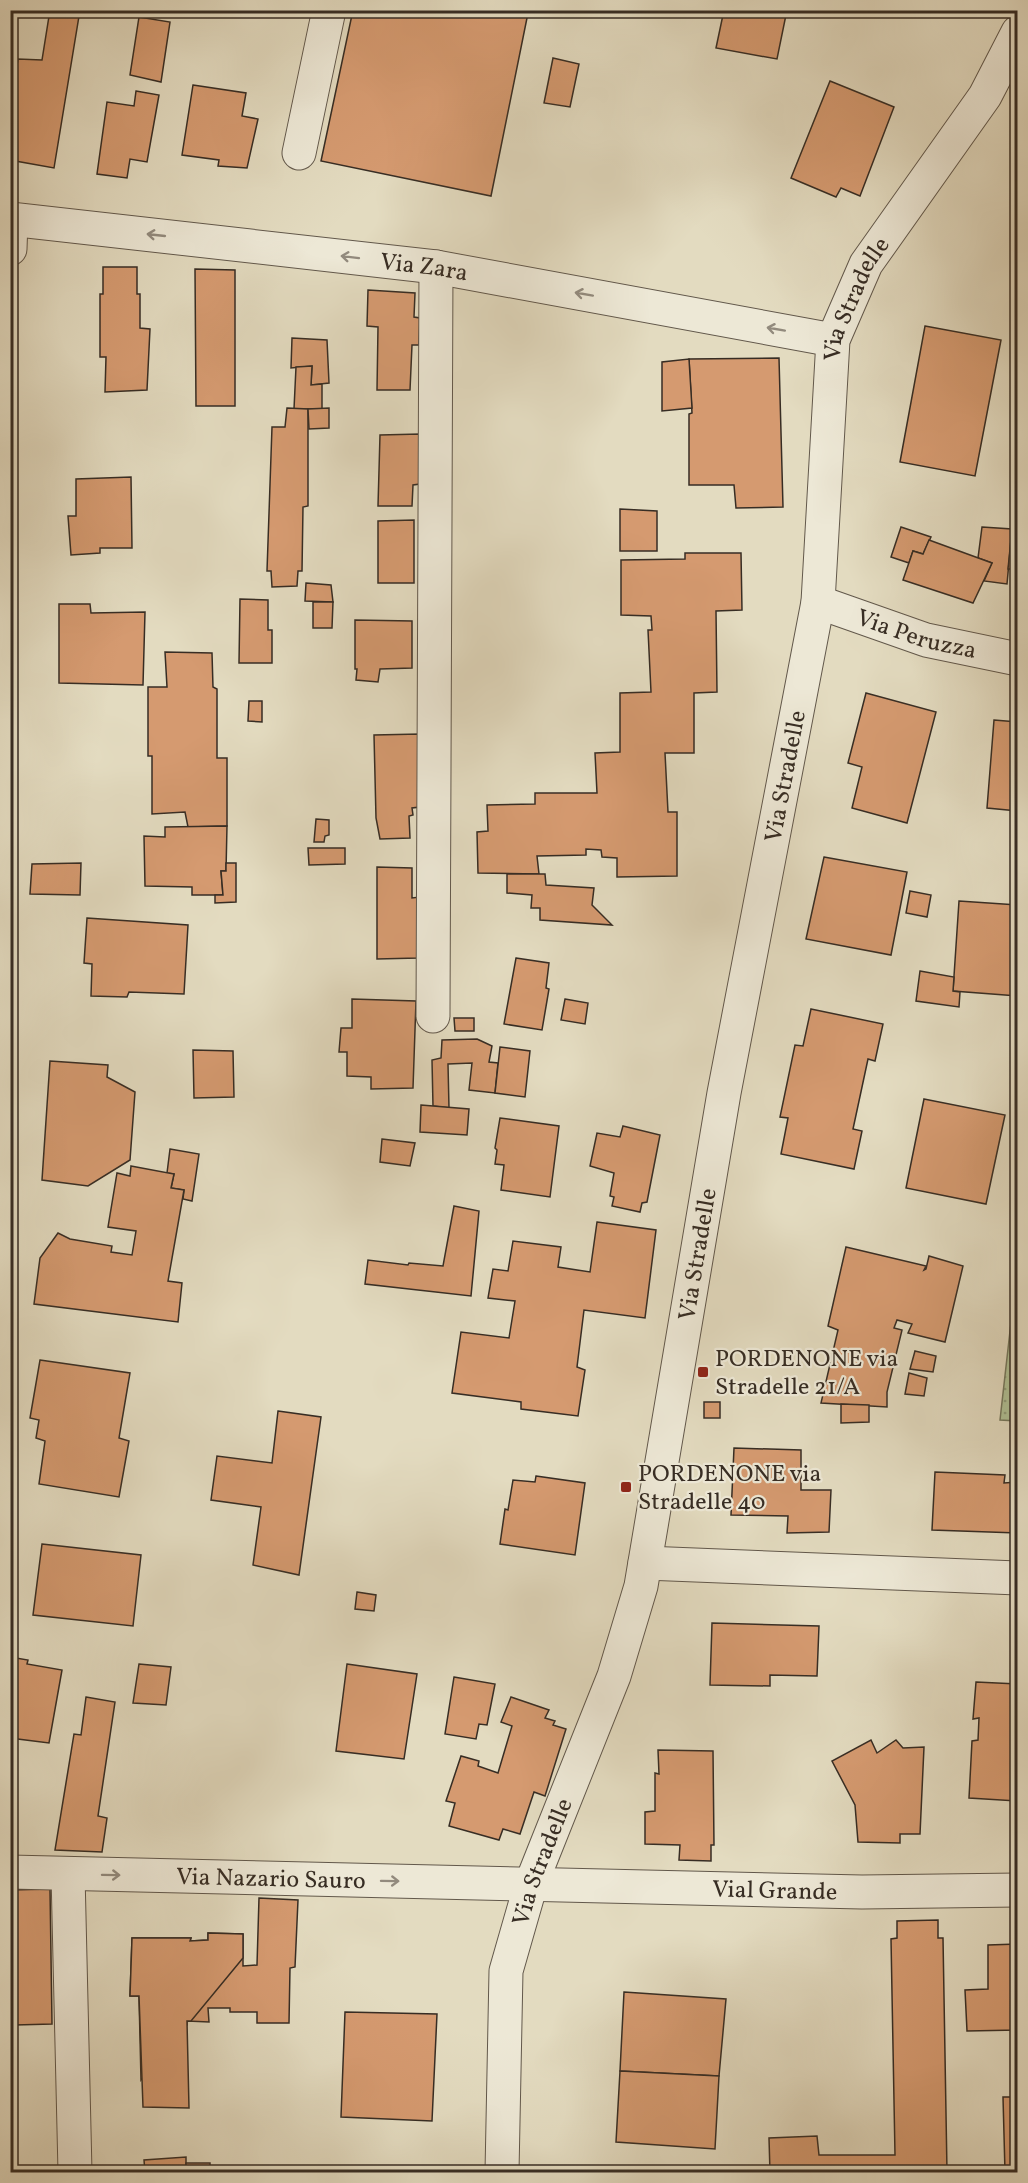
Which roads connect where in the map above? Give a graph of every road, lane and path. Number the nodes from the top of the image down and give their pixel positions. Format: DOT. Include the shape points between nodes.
graph roads {
  1 [pos="329,10"];
  2 [pos="1017,32"];
  3 [pos="299,153"];
  4 [pos="11,219"];
  5 [pos="10,249"];
  6 [pos="436,267"];
  7 [pos="833,340"];
  8 [pos="819,602"];
  9 [pos="1017,659"];
  10 [pos="434,1016"];
  11 [pos="645,1563"];
  12 [pos="1017,1578"];
  13 [pos="10,1872"];
  14 [pos="68,1874"];
  15 [pos="531,1884"];
  16 [pos="1017,1890"];
  17 [pos="75,2172"];
  18 [pos="502,2172"];
  1 -- 3 [label="street"];
  2 -- 7 [label="street, Via Stradelle" via="985,96 866,264"];
  4 -- 5 [label="street"];
  6 -- 4 [label="street, Via Zara, one-way"];
  7 -- 6 [label="street, Via Zara, one-way"];
  6 -- 10 [label="street"];
  7 -- 8 [label="street, Via Stradelle"];
  8 -- 9 [label="street, Via Peruzza" via="926,640"];
  8 -- 11 [label="street, Via Stradelle" via="724,1094"];
  11 -- 12 [label="street"];
  11 -- 15 [label="street, Via Stradelle" via="614,1677"];
  13 -- 14 [label="street, Via Nazario Sauro"];
  14 -- 15 [label="street, Via Nazario Sauro, one-way"];
  14 -- 17 [label="street"];
  15 -- 16 [label="street, Vial Grande" via="862,1892"];
  15 -- 18 [label="street, Via Stradelle" via="506,1971"];
}
